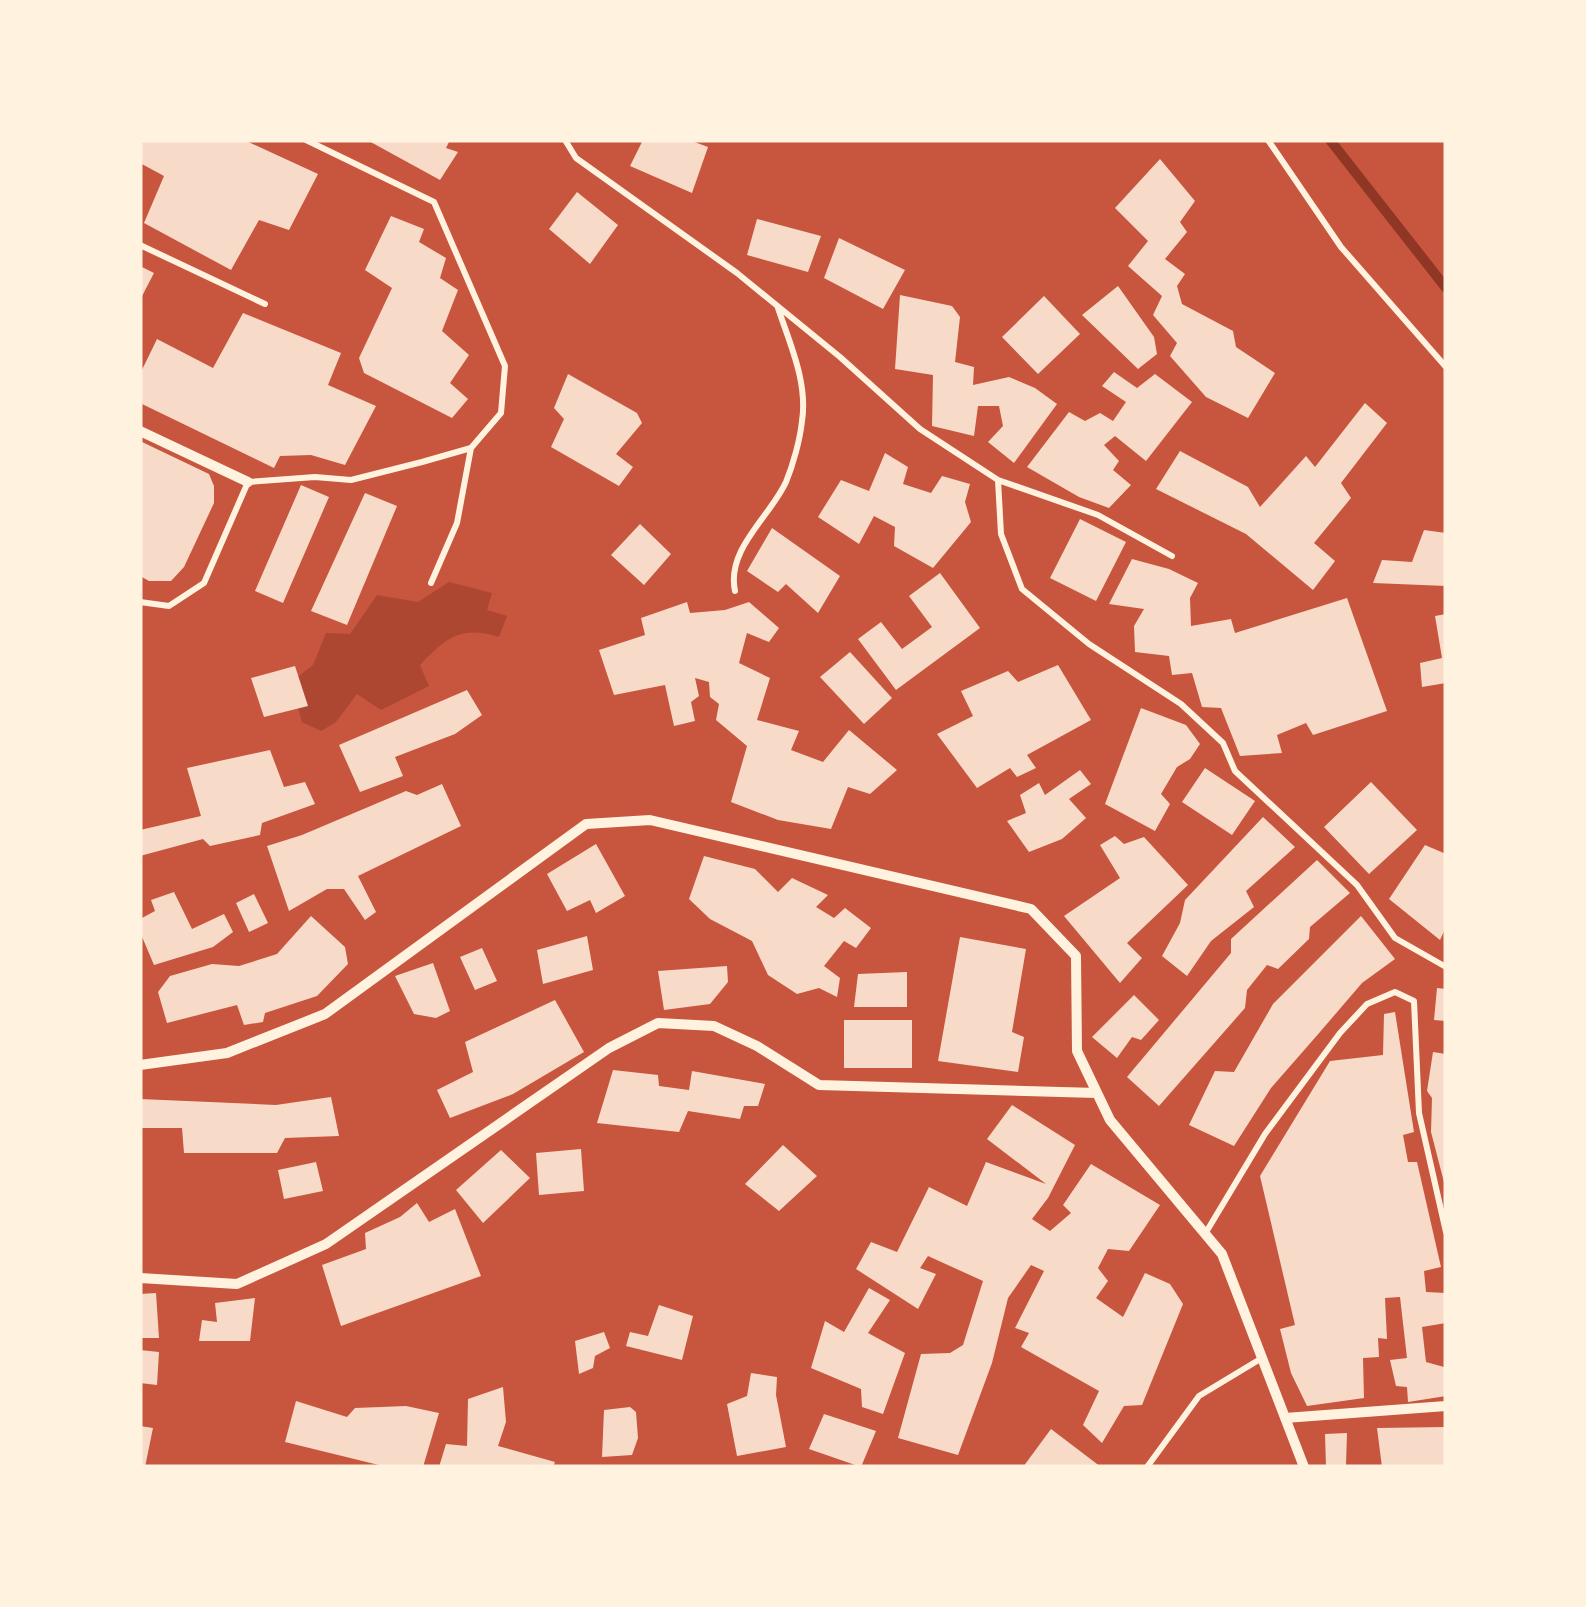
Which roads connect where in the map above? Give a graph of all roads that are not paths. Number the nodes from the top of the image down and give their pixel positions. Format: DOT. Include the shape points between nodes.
graph roads {
  1 [pos="306,140"];
  2 [pos="565,140"];
  3 [pos="1268,140"];
  4 [pos="140,245"];
  5 [pos="265,304"];
  6 [pos="778,307"];
  7 [pos="1446,367"];
  8 [pos="140,431"];
  9 [pos="471,448"];
  10 [pos="998,480"];
  11 [pos="248,482"];
  12 [pos="1172,556"];
  13 [pos="430,583"];
  14 [pos="735,591"];
  15 [pos="140,602"];
  16 [pos="1446,967"];
  17 [pos="140,1066"];
  18 [pos="1097,1093"];
  19 [pos="1446,1232"];
  20 [pos="1205,1234"];
  21 [pos="140,1278"];
  22 [pos="1262,1358"];
  23 [pos="1446,1406"];
  24 [pos="1285,1418"];
  25 [pos="1148,1467"];
  26 [pos="1304,1467"];
  1 -- 9 [label="lane" via="434,202 505,366 502,413"];
  2 -- 6 [label="lane" via="576,158"];
  3 -- 7 [label="lane" via="1341,246"];
  4 -- 5 [label="lane"];
  6 -- 10 [label="lane" via="920,429"];
  6 -- 14 [label="lane" via="800,372 803,420 786,482 732,575"];
  8 -- 11 [label="street"];
  9 -- 11 [label="lane" via="351,480"];
  9 -- 13 [label="lane" via="457,523"];
  10 -- 12 [label="lane" via="1098,515"];
  10 -- 16 [label="lane" via="1001,534 1022,589 1089,644 1180,704 1223,743 1235,772 1357,884 1395,938"];
  11 -- 15 [label="lane" via="204,582 169,606"];
  17 -- 18 [label="street" via="228,1053 324,1014 586,824 650,820 1030,910 1076,956 1076,1051"];
  18 -- 20 [label="street" via="1110,1120"];
  18 -- 21 [label="street" via="819,1085 714,1026 658,1023 609,1048 326,1244 237,1284"];
  19 -- 20 [label="lane" via="1419,1112 1414,1002 1395,992 1367,1004 1340,1033 1265,1134"];
  20 -- 22 [label="street" via="1222,1254"];
  22 -- 24 [label="street"];
  22 -- 25 [label="lane" via="1199,1396"];
  23 -- 24 [label="street"];
  24 -- 26 [label="street"];
}
